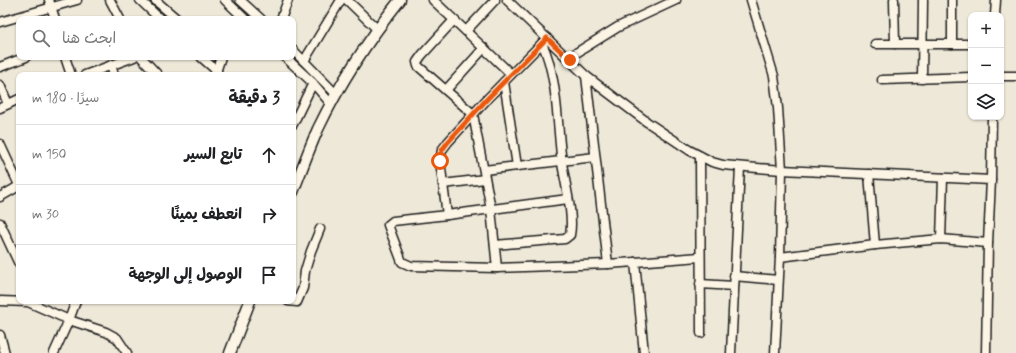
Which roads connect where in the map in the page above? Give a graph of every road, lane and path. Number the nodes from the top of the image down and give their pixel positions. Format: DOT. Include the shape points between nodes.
graph roads {
  1 [pos="77,0"];
  2 [pos="110,0"];
  3 [pos="140,0"];
  4 [pos="154,0"];
  5 [pos="225,0"];
  6 [pos="288,0"];
  7 [pos="341,0"];
  8 [pos="400,0"];
  9 [pos="434,0"];
  10 [pos="494,0"];
  11 [pos="507,0"];
  12 [pos="676,0"];
  13 [pos="751,0"];
  14 [pos="894,0"];
  15 [pos="923,0"];
  16 [pos="952,0"];
  17 [pos="996,0"];
  18 [pos="244,1"];
  19 [pos="352,2"];
  20 [pos="50,4"];
  21 [pos="995,12"];
  22 [pos="16,16"];
  23 [pos="17,16"];
  24 [pos="54,16"];
  25 [pos="118,16"];
  26 [pos="157,16"];
  27 [pos="173,16"];
  28 [pos="240,16"];
  29 [pos="241,16"];
  30 [pos="258,16"];
  31 [pos="282,16"];
  32 [pos="454,20"];
  33 [pos="0,22"];
  34 [pos="377,29"];
  35 [pos="466,31"];
  36 [pos="544,41"];
  37 [pos="875,44"];
  38 [pos="895,44"];
  39 [pos="923,44"];
  40 [pos="952,44"];
  41 [pos="968,44"];
  42 [pos="484,48"];
  43 [pos="296,53"];
  44 [pos="568,58"];
  45 [pos="18,60"];
  46 [pos="66,60"];
  47 [pos="126,60"];
  48 [pos="144,60"];
  49 [pos="205,60"];
  50 [pos="220,60"];
  51 [pos="288,60"];
  52 [pos="304,61"];
  53 [pos="111,66"];
  54 [pos="0,67"];
  55 [pos="68,72"];
  56 [pos="94,72"];
  57 [pos="113,72"];
  58 [pos="155,72"];
  59 [pos="216,72"];
  60 [pos="217,72"];
  61 [pos="511,74"];
  62 [pos="586,76"];
  63 [pos="1004,76"];
  64 [pos="1016,76"];
  65 [pos="968,77"];
  66 [pos="922,79"];
  67 [pos="882,80"];
  68 [pos="504,82"];
  69 [pos="312,83"];
  70 [pos="0,85"];
  71 [pos="446,90"];
  72 [pos="336,94"];
  73 [pos="16,101"];
  74 [pos="8,104"];
  75 [pos="331,104"];
  76 [pos="0,108"];
  77 [pos="473,114"];
  78 [pos="296,118"];
  79 [pos="992,120"];
  80 [pos="0,144"];
  81 [pos="700,156"];
  82 [pos="596,157"];
  83 [pos="562,162"];
  84 [pos="517,166"];
  85 [pos="740,167"];
  86 [pos="484,170"];
  87 [pos="782,170"];
  88 [pos="868,174"];
  89 [pos="944,178"];
  90 [pos="16,179"];
  91 [pos="485,179"];
  92 [pos="991,180"];
  93 [pos="296,184"];
  94 [pos="443,184"];
  95 [pos="16,188"];
  96 [pos="0,197"];
  97 [pos="568,199"];
  98 [pos="491,209"];
  99 [pos="447,215"];
  100 [pos="0,223"];
  101 [pos="320,229"];
  102 [pos="941,240"];
  103 [pos="988,242"];
  104 [pos="495,245"];
  105 [pos="875,245"];
  106 [pos="700,257"];
  107 [pos="780,257"];
  108 [pos="16,258"];
  109 [pos="635,262"];
  110 [pos="608,264"];
  111 [pos="497,268"];
  112 [pos="734,276"];
  113 [pos="778,280"];
  114 [pos="700,284"];
  115 [pos="734,286"];
  116 [pos="0,301"];
  117 [pos="16,302"];
  118 [pos="296,302"];
  119 [pos="33,304"];
  120 [pos="75,304"];
  121 [pos="249,304"];
  122 [pos="69,320"];
  123 [pos="701,333"];
  124 [pos="0,335"];
  125 [pos="5,353"];
  126 [pos="54,353"];
  127 [pos="127,353"];
  128 [pos="230,353"];
  129 [pos="644,353"];
  130 [pos="731,353"];
  131 [pos="775,353"];
  132 [pos="986,353"];
  1 -- 20 [label="street"];
  2 -- 25 [label="street"];
  3 -- 26 [label="street"];
  4 -- 27 [label="street"];
  5 -- 28 [label="street"];
  6 -- 31 [label="street"];
  7 -- 52 [label="street"];
  8 -- 34 [label="main road"];
  9 -- 32 [label="street"];
  10 -- 35 [label="street"];
  11 -- 36 [label="street"];
  12 -- 44 [label="street" via="618,27"];
  13 -- 87 [label="street" via="774,76"];
  14 -- 38 [label="street"];
  15 -- 39 [label="street"];
  16 -- 40 [label="street"];
  17 -- 21 [label="street"];
  18 -- 29 [label="street"];
  18 -- 30 [label="street"];
  19 -- 34 [label="street"];
  20 -- 23 [label="street"];
  20 -- 24 [label="street"];
  22 -- 33 [label="street"];
  32 -- 35 [label="street"];
  32 -- 71 [label="street" via="417,62 418,66"];
  34 -- 72 [label="main road"];
  35 -- 42 [label="street"];
  36 -- 44 [label="street"];
  36 -- 61 [label="street"];
  36 -- 83 [label="street" via="550,62"];
  37 -- 38 [label="street"];
  38 -- 39 [label="street"];
  39 -- 40 [label="street"];
  39 -- 66 [label="street"];
  40 -- 41 [label="street"];
  42 -- 61 [label="street"];
  42 -- 71 [label="street"];
  43 -- 52 [label="street"];
  44 -- 62 [label="street"];
  45 -- 54 [label="street"];
  46 -- 55 [label="street"];
  47 -- 53 [label="street"];
  48 -- 58 [label="street"];
  49 -- 59 [label="street"];
  50 -- 60 [label="street"];
  51 -- 69 [label="street"];
  52 -- 72 [label="street"];
  53 -- 56 [label="street"];
  53 -- 57 [label="street"];
  61 -- 68 [label="street"];
  62 -- 81 [label="street" via="647,122"];
  62 -- 82 [label="street"];
  63 -- 64 [label="street"];
  65 -- 66 [label="street"];
  66 -- 67 [label="street"];
  68 -- 77 [label="street"];
  68 -- 84 [label="street"];
  69 -- 75 [label="street"];
  69 -- 78 [label="street"];
  70 -- 74 [label="street"];
  71 -- 77 [label="street"];
  72 -- 75 [label="main road"];
  73 -- 74 [label="street"];
  74 -- 76 [label="street"];
  75 -- 93 [label="main road"];
  77 -- 86 [label="street"];
  77 -- 94 [label="street" via="442,150 440,161"];
  79 -- 92 [label="street"];
  80 -- 90 [label="street"];
  81 -- 85 [label="street" via="712,162"];
  81 -- 106 [label="street"];
  82 -- 83 [label="street"];
  82 -- 110 [label="street"];
  83 -- 84 [label="street"];
  83 -- 97 [label="street"];
  84 -- 86 [label="street"];
  85 -- 87 [label="street"];
  85 -- 112 [label="street"];
  86 -- 91 [label="street"];
  87 -- 88 [label="street"];
  87 -- 107 [label="street"];
  88 -- 89 [label="street"];
  88 -- 105 [label="street"];
  89 -- 92 [label="street"];
  89 -- 102 [label="street"];
  91 -- 94 [label="street"];
  91 -- 98 [label="street"];
  92 -- 103 [label="street"];
  94 -- 99 [label="street"];
  95 -- 96 [label="street"];
  97 -- 98 [label="street"];
  97 -- 104 [label="street" via="570,237"];
  98 -- 99 [label="street"];
  98 -- 104 [label="street"];
  99 -- 111 [label="street" via="390,223 388,226 402,262 411,266"];
  100 -- 108 [label="street"];
  101 -- 118 [label="street" via="305,271 303,288"];
  102 -- 103 [label="street"];
  102 -- 105 [label="street"];
  103 -- 132 [label="street"];
  104 -- 111 [label="street"];
  105 -- 107 [label="street"];
  106 -- 109 [label="street"];
  106 -- 114 [label="street"];
  107 -- 113 [label="street"];
  109 -- 110 [label="street"];
  109 -- 129 [label="street"];
  110 -- 111 [label="street"];
  112 -- 113 [label="street"];
  112 -- 115 [label="street"];
  113 -- 131 [label="street"];
  114 -- 115 [label="street"];
  114 -- 123 [label="street"];
  115 -- 130 [label="street"];
  116 -- 117 [label="street"];
  119 -- 122 [label="street"];
  120 -- 122 [label="street"];
  121 -- 128 [label="main road"];
  122 -- 126 [label="street"];
  122 -- 127 [label="street" via="117,338"];
  124 -- 125 [label="street"];
}
